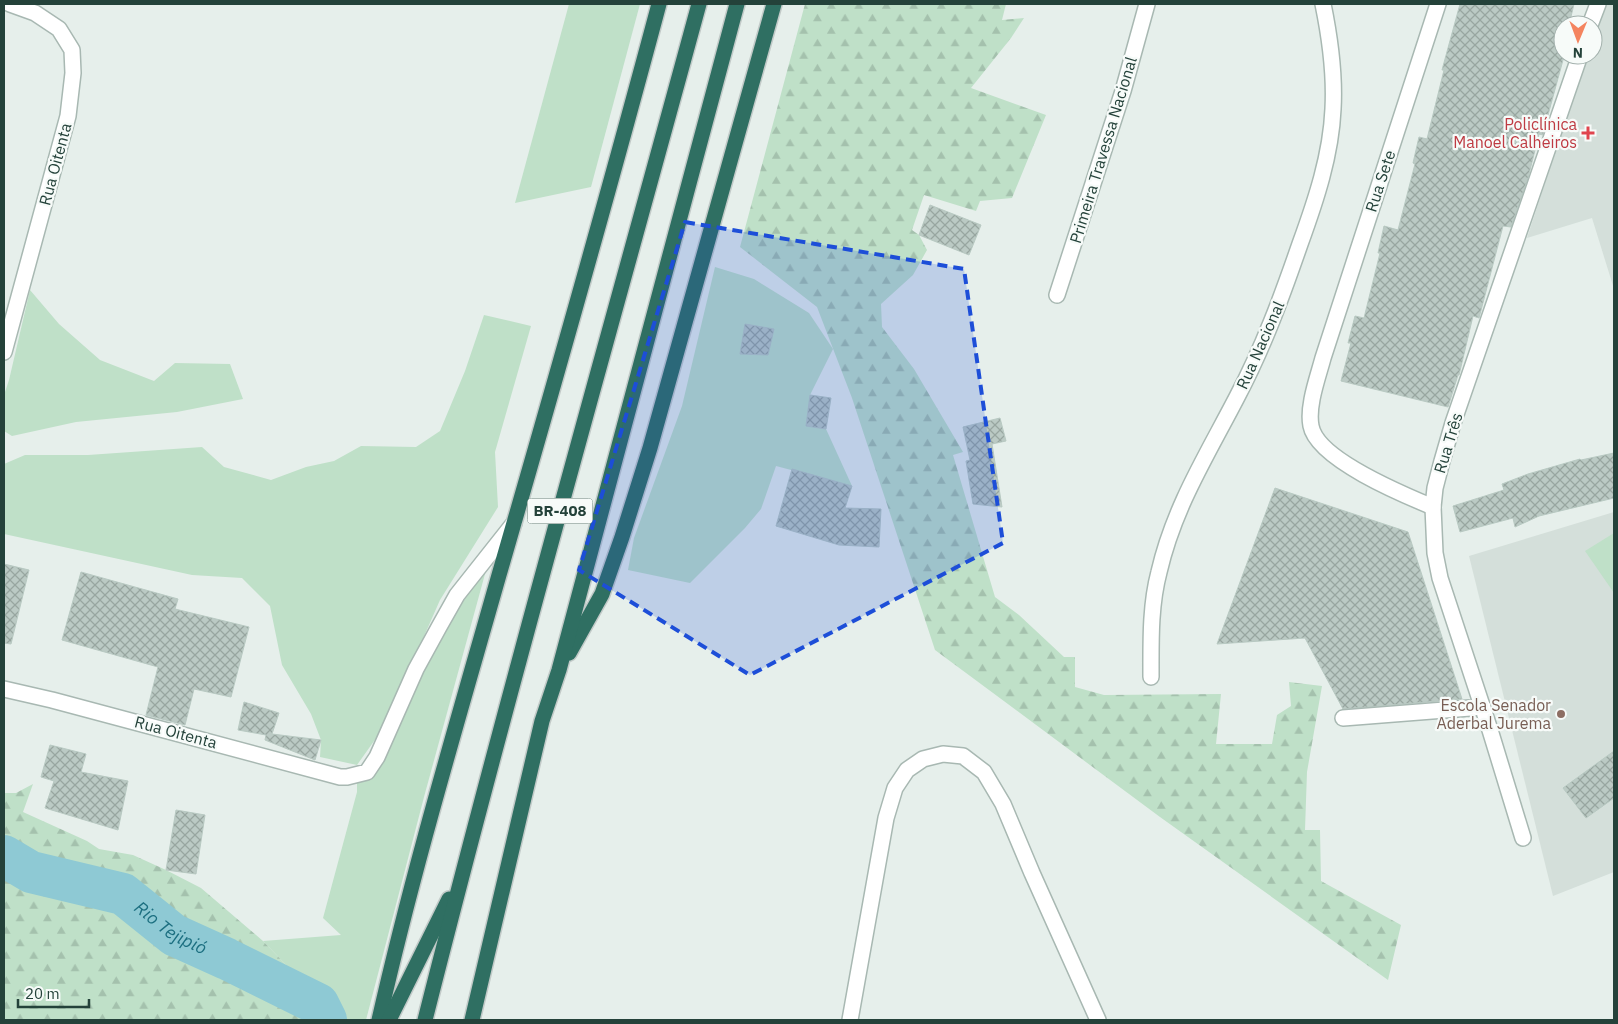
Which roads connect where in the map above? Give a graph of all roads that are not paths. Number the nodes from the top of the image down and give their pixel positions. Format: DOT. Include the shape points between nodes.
graph roads {
  1 [pos="10,4"];
  2 [pos="659,4"];
  3 [pos="699,4"];
  4 [pos="737,4"];
  5 [pos="774,4"];
  6 [pos="1147,4"];
  7 [pos="1323,4"];
  8 [pos="1438,4"];
  9 [pos="1577,65"];
  10 [pos="1057,295"];
  11 [pos="4,352"];
  12 [pos="1433,507"];
  13 [pos="514,523"];
  14 [pos="559,670"];
  15 [pos="1150,677"];
  16 [pos="4,689"];
  17 [pos="1483,707"];
  18 [pos="1343,718"];
  19 [pos="1523,838"];
  20 [pos="462,874"];
  21 [pos="379,1020"];
  22 [pos="389,1020"];
  23 [pos="425,1020"];
  24 [pos="472,1020"];
  25 [pos="850,1020"];
  26 [pos="1098,1020"];
  1 -- 11 [label="street, Rua Oitenta" via="35,13 59,29 72,50 73,73 68,116"];
  2 -- 13 [label="highway"];
  3 -- 20 [label="highway, BR-408"];
  4 -- 14 [label="highway, BR-408"];
  5 -- 14 [label="highway" via="650,448 622,537 602,594"];
  6 -- 10 [label="street, Primeira Travessa Nacional" via="1123,91"];
  7 -- 15 [label="street, Rua Nacional" via="1332,50 1333,108 1329,151 1286,286 1238,395 1195,474 1172,527 1158,573 1151,626"];
  8 -- 12 [label="street, Rua Sete" via="1323,358 1311,406 1311,426 1318,441 1348,465 1384,487"];
  9 -- 12 [label="street, Rua Três" via="1453,423"];
  12 -- 17 [label="street, Rua Três" via="1435,553 1440,578"];
  13 -- 16 [label="street, Rua Oitenta" via="457,595 416,669 368,772 347,777 334,775"];
  13 -- 21 [label="highway" via="398,936"];
  14 -- 24 [label="highway, BR-408" via="542,721"];
  17 -- 18 [label="street"];
  17 -- 19 [label="street, Rua Três"];
  20 -- 22 [label="highway"];
  20 -- 23 [label="highway, BR-408"];
  25 -- 26 [label="street" via="886,818 895,788 907,770 923,759 943,754 963,756 984,772 1003,804"];
}
